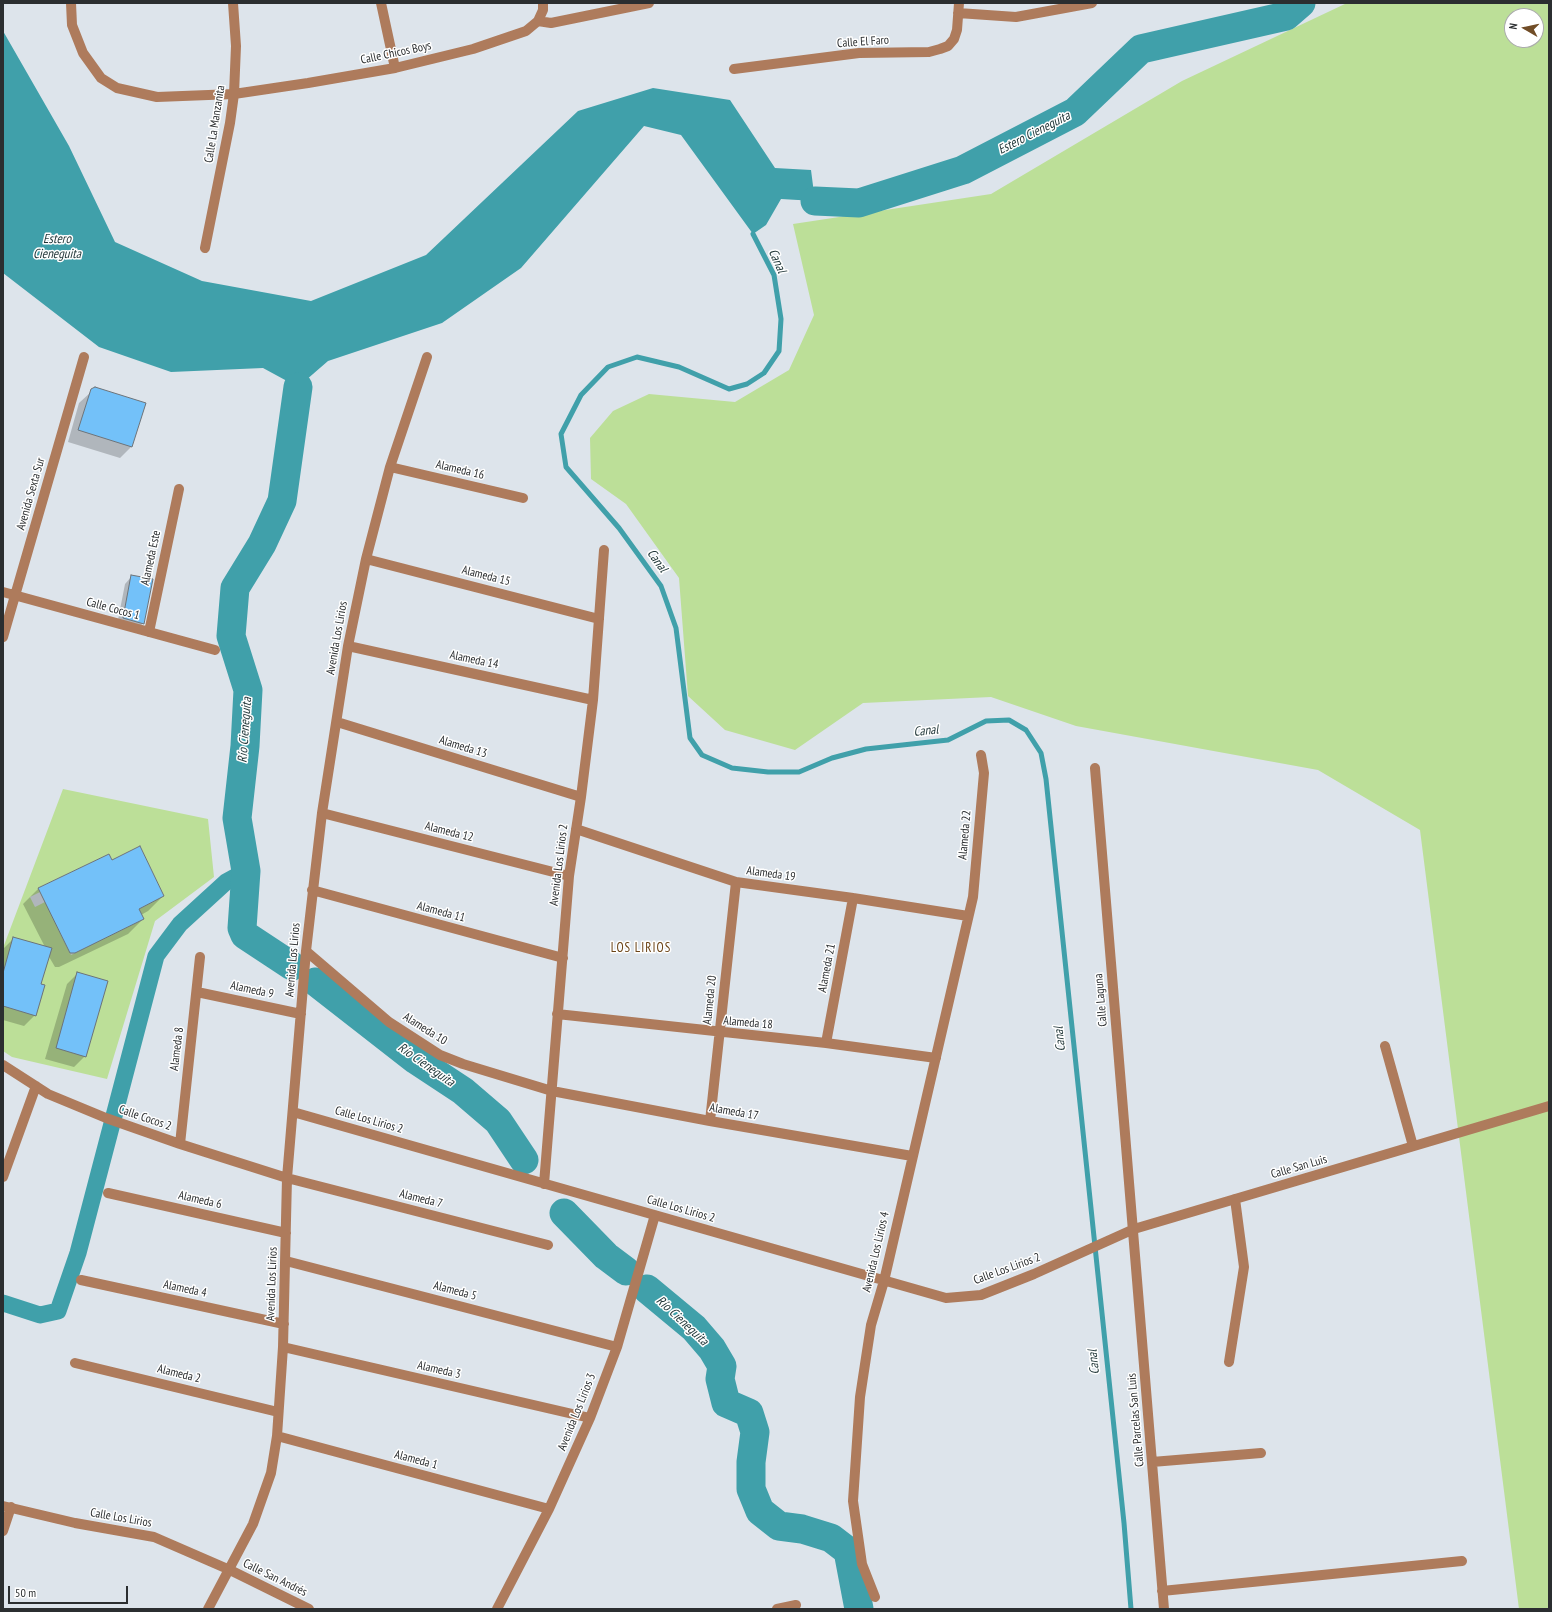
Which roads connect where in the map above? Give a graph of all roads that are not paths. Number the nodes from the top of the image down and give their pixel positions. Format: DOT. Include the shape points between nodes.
graph roads {
  1 [pos="71,3"];
  2 [pos="233,3"];
  3 [pos="381,3"];
  4 [pos="543,3"];
  5 [pos="650,3"];
  6 [pos="1092,3"];
  7 [pos="958,8"];
  8 [pos="538,21"];
  9 [pos="395,68"];
  10 [pos="734,69"];
  11 [pos="234,94"];
  12 [pos="205,248"];
  13 [pos="84,357"];
  14 [pos="427,357"];
  15 [pos="390,467"];
  16 [pos="179,489"];
  17 [pos="523,498"];
  18 [pos="604,550"];
  19 [pos="366,558"];
  20 [pos="3,592"];
  21 [pos="15,596"];
  22 [pos="599,618"];
  23 [pos="149,632"];
  24 [pos="3,638"];
  25 [pos="348,646"];
  26 [pos="215,650"];
  27 [pos="593,700"];
  28 [pos="337,722"];
  29 [pos="981,755"];
  30 [pos="1095,768"];
  31 [pos="581,798"];
  32 [pos="322,813"];
  33 [pos="576,829"];
  34 [pos="569,876"];
  35 [pos="736,882"];
  36 [pos="312,890"];
  37 [pos="853,898"];
  38 [pos="968,916"];
  39 [pos="306,951"];
  40 [pos="200,957"];
  41 [pos="563,958"];
  42 [pos="197,992"];
  43 [pos="301,1014"];
  44 [pos="557,1014"];
  45 [pos="719,1033"];
  46 [pos="826,1043"];
  47 [pos="1385,1046"];
  48 [pos="936,1058"];
  49 [pos="3,1065"];
  50 [pos="36,1086"];
  51 [pos="552,1090"];
  52 [pos="1549,1106"];
  53 [pos="293,1112"];
  54 [pos="710,1121"];
  55 [pos="180,1144"];
  56 [pos="1414,1146"];
  57 [pos="912,1156"];
  58 [pos="3,1177"];
  59 [pos="287,1178"];
  60 [pos="544,1184"];
  61 [pos="108,1193"];
  62 [pos="1236,1199"];
  63 [pos="655,1215"];
  64 [pos="1134,1229"];
  65 [pos="286,1233"];
  66 [pos="548,1245"];
  67 [pos="286,1261"];
  68 [pos="1060,1263"];
  69 [pos="81,1280"];
  70 [pos="884,1281"];
  71 [pos="284,1324"];
  72 [pos="283,1347"];
  73 [pos="617,1347"];
  74 [pos="1229,1362"];
  75 [pos="75,1363"];
  76 [pos="278,1412"];
  77 [pos="590,1418"];
  78 [pos="277,1436"];
  79 [pos="1261,1453"];
  80 [pos="1152,1462"];
  81 [pos="7,1507"];
  82 [pos="549,1509"];
  83 [pos="3,1531"];
  84 [pos="1462,1561"];
  85 [pos="230,1570"];
  86 [pos="1162,1591"];
  87 [pos="875,1597"];
  88 [pos="796,1605"];
  89 [pos="208,1609"];
  90 [pos="309,1609"];
  91 [pos="497,1609"];
  92 [pos="777,1609"];
  93 [pos="1164,1609"];
  1 -- 11 [label="street, Calle Chicos Boys" via="72,25 83,53 101,78 117,88 158,97"];
  2 -- 11 [label="street, Calle La Manzanita" via="236,46"];
  3 -- 9 [label="street"];
  4 -- 8 [label="street"];
  5 -- 8 [label="street" via="551,23"];
  6 -- 7 [label="street" via="1016,17"];
  7 -- 10 [label="street, Calle El Faro" via="954,39 948,46 929,52 858,53"];
  8 -- 9 [label="street, Calle Chicos Boys" via="526,31 473,49"];
  9 -- 11 [label="street, Calle Chicos Boys"];
  11 -- 12 [label="street, Calle La Manzanita"];
  13 -- 21 [label="street, Avenida Sexta Sur"];
  14 -- 15 [label="street, Avenida Los Lirios"];
  15 -- 17 [label="street, Alameda 16"];
  15 -- 19 [label="street, Avenida Los Lirios"];
  16 -- 23 [label="street, Alameda Este"];
  18 -- 22 [label="street, Avenida Los Lirios 2"];
  19 -- 22 [label="street, Alameda 15"];
  19 -- 25 [label="street, Avenida Los Lirios"];
  20 -- 21 [label="street, Calle Cocos 1"];
  21 -- 23 [label="street, Calle Cocos 1"];
  21 -- 24 [label="street, Avenida Sexta Sur"];
  22 -- 27 [label="street, Avenida Los Lirios 2"];
  23 -- 26 [label="street, Calle Cocos 1"];
  25 -- 27 [label="street, Alameda 14"];
  25 -- 28 [label="street, Avenida Los Lirios"];
  27 -- 31 [label="street, Avenida Los Lirios 2"];
  28 -- 31 [label="street, Alameda 13"];
  28 -- 32 [label="street, Avenida Los Lirios"];
  29 -- 38 [label="street, Alameda 22" via="984,773"];
  30 -- 64 [label="street, Calle Laguna"];
  31 -- 33 [label="street, Avenida Los Lirios 2"];
  32 -- 34 [label="street, Alameda 12"];
  32 -- 36 [label="street, Avenida Los Lirios"];
  33 -- 34 [label="street, Avenida Los Lirios 2"];
  33 -- 35 [label="street, Alameda 19"];
  34 -- 41 [label="street, Avenida Los Lirios 2"];
  35 -- 37 [label="street, Alameda 19"];
  35 -- 45 [label="street, Alameda 20"];
  36 -- 39 [label="street, Avenida Los Lirios"];
  36 -- 41 [label="street, Alameda 11"];
  37 -- 38 [label="street, Alameda 19"];
  37 -- 46 [label="street, Alameda 21"];
  38 -- 48 [label="street, Avenida Los Lirios 4"];
  39 -- 43 [label="street, Avenida Los Lirios"];
  39 -- 51 [label="street, Alameda 10" via="389,1022 440,1055 462,1064"];
  40 -- 42 [label="street, Alameda 8"];
  41 -- 44 [label="street, Avenida Los Lirios 2"];
  42 -- 43 [label="street, Alameda 9"];
  42 -- 55 [label="street, Alameda 8"];
  43 -- 53 [label="street, Avenida Los Lirios"];
  44 -- 45 [label="street, Alameda 18"];
  44 -- 51 [label="street, Avenida Los Lirios 2"];
  45 -- 46 [label="street, Alameda 18"];
  45 -- 54 [label="street, Alameda 20"];
  46 -- 48 [label="street, Alameda 18"];
  47 -- 56 [label="street"];
  48 -- 57 [label="street, Avenida Los Lirios 4"];
  49 -- 50 [label="street, Calle Cocos 2"];
  50 -- 55 [label="street, Calle Cocos 2" via="48,1094 106,1118"];
  50 -- 58 [label="street"];
  51 -- 54 [label="street, Alameda 17"];
  51 -- 60 [label="street, Avenida Los Lirios 2"];
  52 -- 56 [label="street, Calle San Luis"];
  53 -- 59 [label="street, Avenida Los Lirios"];
  53 -- 60 [label="street, Calle Los Lirios 2"];
  54 -- 57 [label="street, Alameda 17"];
  55 -- 59 [label="street, Calle Cocos 2"];
  56 -- 62 [label="street, Calle San Luis"];
  57 -- 70 [label="street, Avenida Los Lirios 4"];
  59 -- 65 [label="street, Avenida Los Lirios"];
  59 -- 66 [label="street, Alameda 7"];
  60 -- 63 [label="street, Calle Los Lirios 2"];
  61 -- 65 [label="street, Alameda 6"];
  62 -- 64 [label="street, Calle San Luis"];
  62 -- 74 [label="street" via="1244,1267"];
  63 -- 70 [label="street, Calle Los Lirios 2"];
  63 -- 73 [label="street, Avenida Los Lirios 3"];
  64 -- 68 [label="street, Calle San Luis"];
  64 -- 80 [label="street, Calle Parcelas San Luis"];
  65 -- 67 [label="street, Avenida Los Lirios"];
  67 -- 71 [label="street, Avenida Los Lirios"];
  67 -- 73 [label="street, Alameda 5"];
  68 -- 70 [label="street, Calle Los Lirios 2" via="981,1295 946,1298"];
  69 -- 71 [label="street, Alameda 4"];
  70 -- 87 [label="street, Avenida Los Lirios 4" via="872,1325 860,1397 853,1501 862,1564"];
  71 -- 72 [label="street, Avenida Los Lirios"];
  72 -- 76 [label="street, Avenida Los Lirios"];
  72 -- 77 [label="street, Alameda 3"];
  73 -- 77 [label="street, Avenida Los Lirios 3"];
  75 -- 76 [label="street, Alameda 2"];
  76 -- 78 [label="street, Avenida Los Lirios"];
  77 -- 82 [label="street, Avenida Los Lirios 3"];
  78 -- 82 [label="street, Alameda 1"];
  78 -- 85 [label="street, Avenida Los Lirios" via="271,1473 253,1524"];
  79 -- 80 [label="street"];
  80 -- 86 [label="street, Calle Parcelas San Luis"];
  81 -- 83 [label="street"];
  81 -- 85 [label="street, Calle Los Lirios" via="74,1523 154,1537"];
  82 -- 91 [label="street, Avenida Los Lirios 3"];
  84 -- 86 [label="street"];
  85 -- 89 [label="street, Avenida Los Lirios"];
  85 -- 90 [label="street, Calle San Andrés"];
  86 -- 93 [label="street, Calle Parcelas San Luis"];
  88 -- 92 [label="street"];
}
